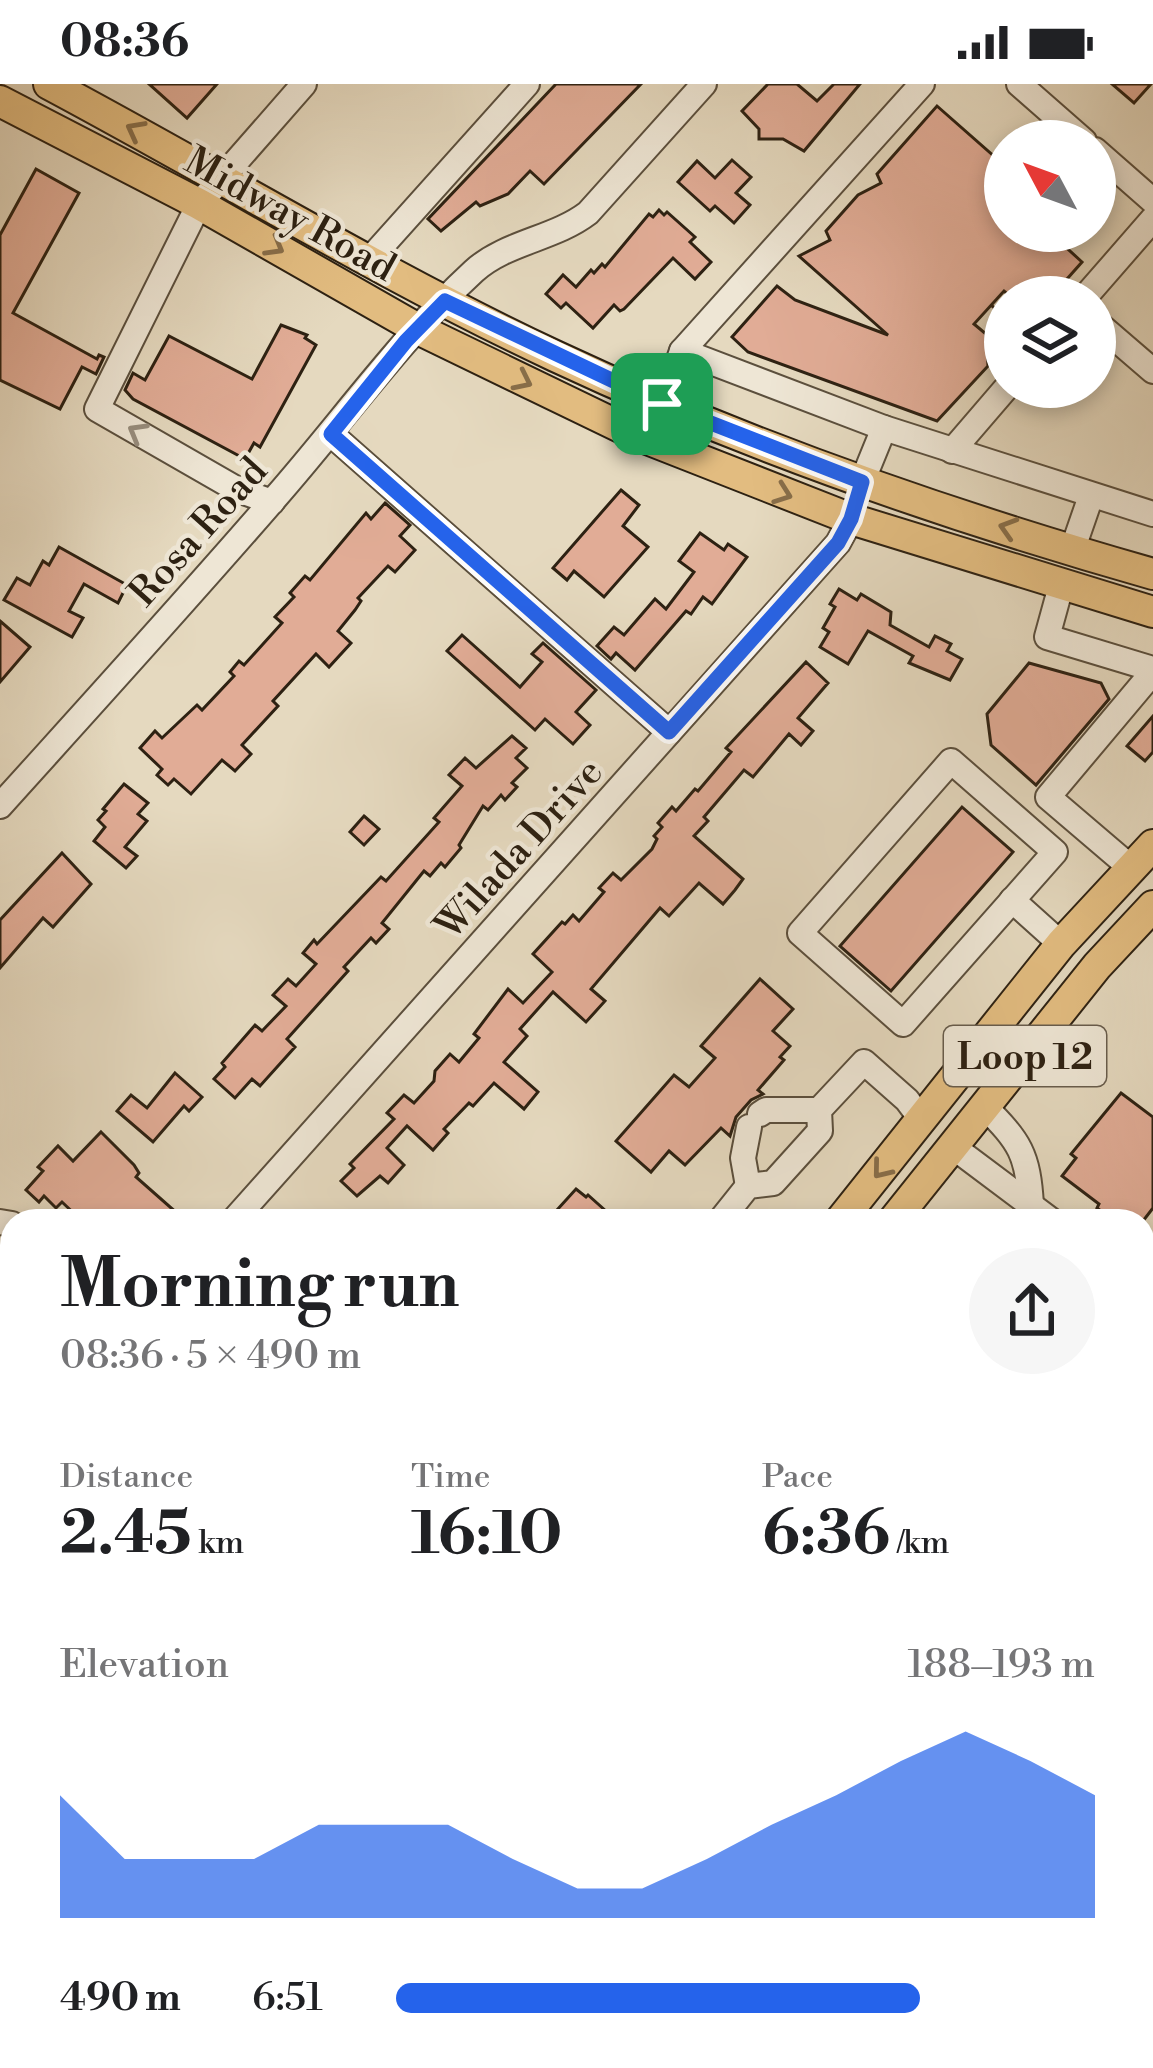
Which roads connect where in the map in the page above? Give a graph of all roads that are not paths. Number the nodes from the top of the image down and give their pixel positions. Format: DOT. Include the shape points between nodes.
graph roads {
  1 [pos="304,84"];
  2 [pos="527,84"];
  3 [pos="704,84"];
  4 [pos="922,84"];
  5 [pos="1019,84"];
  6 [pos="59,86"];
  7 [pos="0,101"];
  8 [pos="1060,120"];
  9 [pos="1116,168"];
  10 [pos="222,176"];
  11 [pos="1153,201"];
  12 [pos="200,204"];
  13 [pos="1153,219"];
  14 [pos="370,259"];
  15 [pos="1103,276"];
  16 [pos="445,301"];
  17 [pos="418,329"];
  18 [pos="1116,339"];
  19 [pos="682,351"];
  20 [pos="1153,371"];
  21 [pos="662,404"];
  22 [pos="989,408"];
  23 [pos="884,428"];
  24 [pos="331,434"];
  25 [pos="952,451"];
  26 [pos="862,482"];
  27 [pos="1090,496"];
  28 [pos="272,502"];
  29 [pos="1153,514"];
  30 [pos="851,519"];
  31 [pos="1073,548"];
  32 [pos="1153,574"];
  33 [pos="1061,586"];
  34 [pos="1153,612"];
  35 [pos="1153,670"];
  36 [pos="669,732"];
  37 [pos="0,806"];
  38 [pos="1153,845"];
  39 [pos="1130,867"];
  40 [pos="1012,900"];
  41 [pos="1153,906"];
  42 [pos="1061,944"];
  43 [pos="1014,1068"];
  44 [pos="984,1106"];
  45 [pos="818,1110"];
  46 [pos="922,1120"];
  47 [pos="1018,1143"];
  48 [pos="952,1146"];
  49 [pos="997,1178"];
  50 [pos="748,1186"];
  51 [pos="244,1209"];
  52 [pos="730,1209"];
  53 [pos="850,1209"];
  54 [pos="902,1209"];
  55 [pos="1037,1209"];
  56 [pos="1041,1209"];
  1 -- 10 [label="street"];
  2 -- 14 [label="street"];
  3 -- 16 [label="street, Rosa Road" via="588,214 490,260"];
  4 -- 19 [label="street"];
  5 -- 8 [label="street"];
  10 -- 6 [label="main road, Midway Road, one-way"];
  7 -- 12 [label="main road, Midway Road"];
  9 -- 11 [label="street"];
  10 -- 12 [label="street"];
  10 -- 14 [label="main road, Midway Road"];
  12 -- 17 [label="main road, Midway Road, one-way"];
  28 -- 12 [label="street, one-way" via="97,409"];
  13 -- 15 [label="street"];
  14 -- 16 [label="main road, Midway Road"];
  16 -- 17 [label="street, Rosa Road"];
  16 -- 21 [label="main road, Midway Road"];
  17 -- 24 [label="street, Rosa Road"];
  17 -- 30 [label="main road, Midway Road, one-way" via="656,444"];
  18 -- 20 [label="street"];
  19 -- 21 [label="street"];
  19 -- 23 [label="street"];
  21 -- 26 [label="main road, Midway Road"];
  22 -- 25 [label="street"];
  23 -- 25 [label="street"];
  23 -- 26 [label="street"];
  24 -- 28 [label="street, Rosa Road"];
  24 -- 36 [label="street"];
  25 -- 27 [label="street"];
  26 -- 30 [label="main road"];
  31 -- 26 [label="main road, Midway Road, one-way"];
  27 -- 29 [label="street"];
  27 -- 31 [label="street"];
  28 -- 37 [label="street, Rosa Road"];
  30 -- 33 [label="main road, Midway Road"];
  30 -- 36 [label="street, Wilada Drive"];
  31 -- 32 [label="main road, Midway Road"];
  31 -- 33 [label="main road"];
  33 -- 34 [label="main road, Midway Road"];
  33 -- 35 [label="street" via="1046,638"];
  35 -- 39 [label="street" via="1048,797"];
  36 -- 51 [label="street, Wilada Drive"];
  38 -- 39 [label="main road, Loop 12"];
  39 -- 42 [label="main road, Loop 12"];
  40 -- 40 [label="street" via="903,1024 800,933 951,761 1054,852"];
  40 -- 42 [label="street"];
  41 -- 43 [label="main road, Loop 12"];
  42 -- 43 [label="main road" via="1069,965 1040,1004"];
  42 -- 46 [label="main road, Loop 12"];
  43 -- 44 [label="main road, Loop 12"];
  44 -- 47 [label="street"];
  44 -- 48 [label="main road, Loop 12"];
  45 -- 46 [label="street" via="864,1061"];
  45 -- 50 [label="street" via="820,1131 773,1183"];
  45 -- 50 [label="street" via="766,1110 754,1121 743,1158"];
  46 -- 48 [label="main road"];
  46 -- 53 [label="main road, Loop 12, one-way"];
  47 -- 49 [label="street"];
  47 -- 56 [label="street"];
  48 -- 49 [label="street"];
  48 -- 54 [label="main road, Loop 12"];
  49 -- 55 [label="street"];
  50 -- 52 [label="street"];
}
